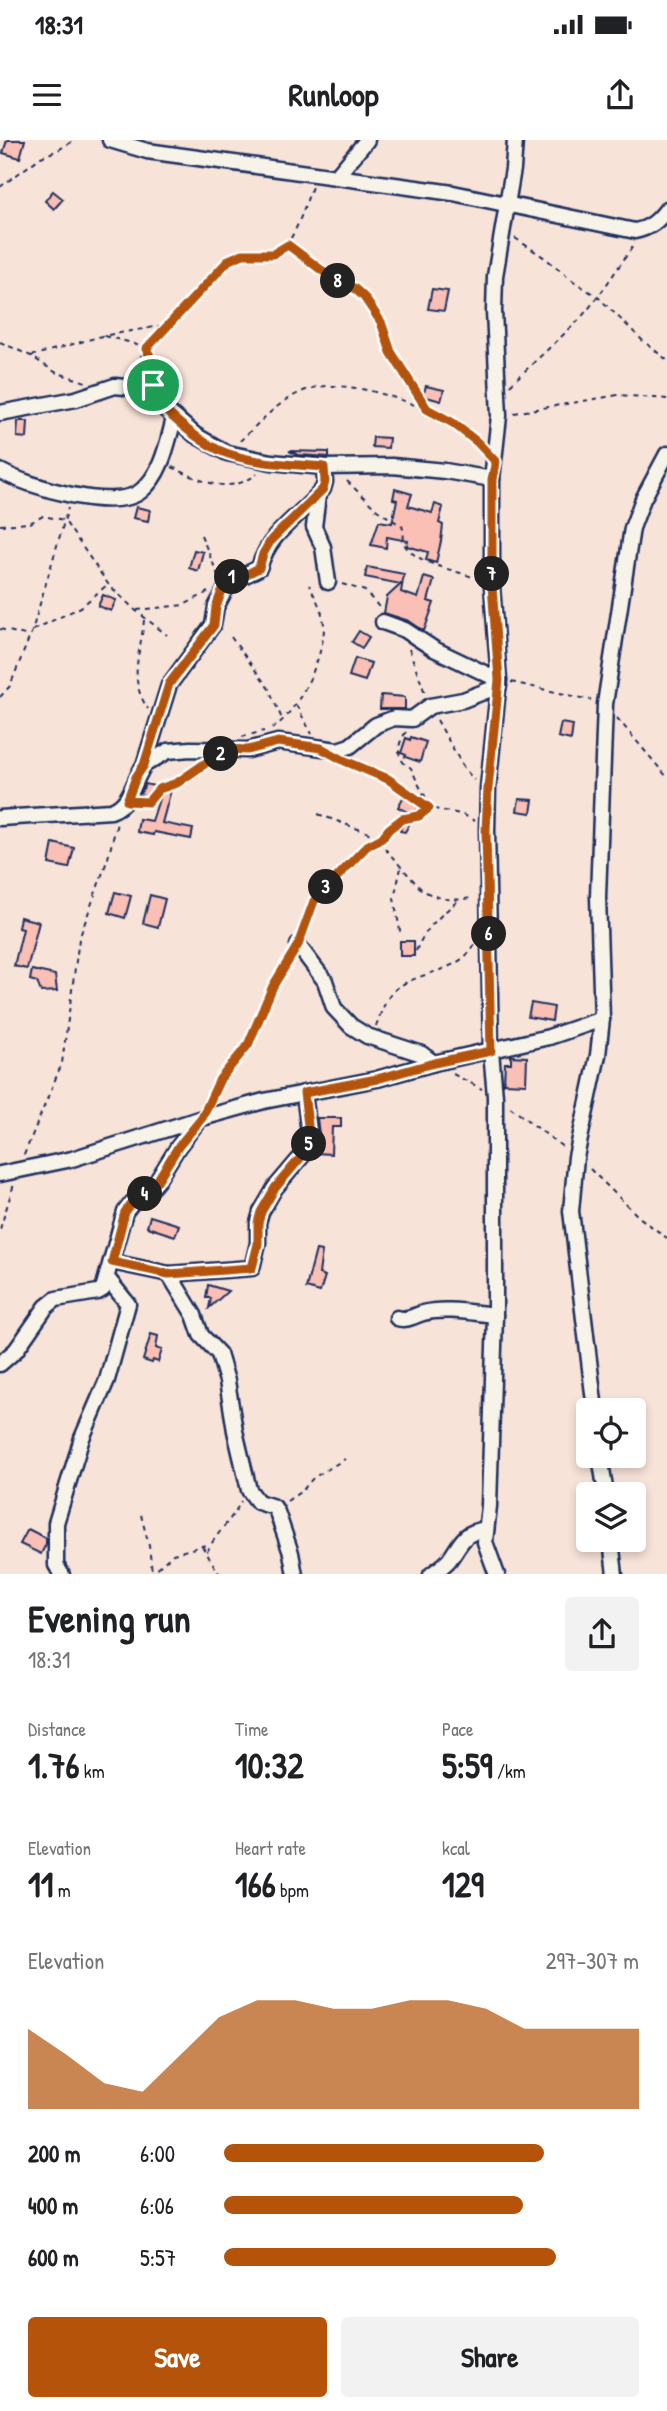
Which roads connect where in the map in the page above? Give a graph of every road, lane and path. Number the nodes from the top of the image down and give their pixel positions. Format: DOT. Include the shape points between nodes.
graph roads {
  1 [pos="75,140"];
  2 [pos="110,140"];
  3 [pos="367,140"];
  4 [pos="515,140"];
  5 [pos="318,173"];
  6 [pos="336,177"];
  7 [pos="0,187"];
  8 [pos="506,204"];
  9 [pos="667,209"];
  10 [pos="644,229"];
  11 [pos="501,232"];
  12 [pos="288,245"];
  13 [pos="598,297"];
  14 [pos="168,325"];
  15 [pos="103,336"];
  16 [pos="0,342"];
  17 [pos="146,349"];
  18 [pos="31,356"];
  19 [pos="667,360"];
  20 [pos="109,387"];
  21 [pos="499,396"];
  22 [pos="150,397"];
  23 [pos="667,399"];
  24 [pos="427,409"];
  25 [pos="0,412"];
  26 [pos="499,416"];
  27 [pos="174,419"];
  28 [pos="227,453"];
  29 [pos="667,454"];
  30 [pos="271,462"];
  31 [pos="496,462"];
  32 [pos="162,463"];
  33 [pos="329,467"];
  34 [pos="0,471"];
  35 [pos="492,479"];
  36 [pos="72,495"];
  37 [pos="318,495"];
  38 [pos="64,520"];
  39 [pos="0,525"];
  40 [pos="201,535"];
  41 [pos="232,577"];
  42 [pos="328,582"];
  43 [pos="108,584"];
  44 [pos="309,585"];
  45 [pos="351,585"];
  46 [pos="492,586"];
  47 [pos="214,589"];
  48 [pos="135,610"];
  49 [pos="144,619"];
  50 [pos="383,622"];
  51 [pos="0,629"];
  52 [pos="32,631"];
  53 [pos="167,635"];
  54 [pos="30,636"];
  55 [pos="231,637"];
  56 [pos="499,683"];
  57 [pos="0,697"];
  58 [pos="605,704"];
  59 [pos="296,705"];
  60 [pos="282,720"];
  61 [pos="157,721"];
  62 [pos="411,726"];
  63 [pos="321,748"];
  64 [pos="226,749"];
  65 [pos="345,761"];
  66 [pos="144,765"];
  67 [pos="667,778"];
  68 [pos="123,805"];
  69 [pos="431,808"];
  70 [pos="318,814"];
  71 [pos="0,818"];
  72 [pos="486,831"];
  73 [pos="382,838"];
  74 [pos="377,840"];
  75 [pos="401,867"];
  76 [pos="488,892"];
  77 [pos="460,900"];
  78 [pos="401,936"];
  79 [pos="476,941"];
  80 [pos="298,945"];
  81 [pos="416,951"];
  82 [pos="602,1019"];
  83 [pos="372,1037"];
  84 [pos="491,1051"];
  85 [pos="434,1063"];
  86 [pos="304,1093"];
  87 [pos="495,1096"];
  88 [pos="200,1119"];
  89 [pos="576,1157"];
  90 [pos="18,1171"];
  91 [pos="0,1174"];
  92 [pos="0,1229"];
  93 [pos="667,1238"];
  94 [pos="112,1262"];
  95 [pos="169,1274"];
  96 [pos="108,1279"];
  97 [pos="495,1315"];
  98 [pos="397,1318"];
  99 [pos="0,1364"];
  100 [pos="594,1398"];
  101 [pos="345,1459"];
  102 [pos="248,1490"];
  103 [pos="274,1507"];
  104 [pos="141,1515"];
  105 [pos="486,1529"];
  106 [pos="210,1544"];
  107 [pos="201,1545"];
  108 [pos="207,1552"];
  109 [pos="612,1552"];
  110 [pos="62,1574"];
  111 [pos="151,1574"];
  112 [pos="220,1574"];
  113 [pos="295,1574"];
  114 [pos="431,1574"];
  115 [pos="497,1574"];
  116 [pos="615,1574"];
  1 -- 7 [label="path" via="33,162"];
  2 -- 5 [label="street" via="147,150"];
  3 -- 6 [label="street"];
  4 -- 8 [label="street"];
  5 -- 6 [label="street"];
  5 -- 12 [label="path"];
  6 -- 8 [label="street"];
  8 -- 10 [label="street" via="623,229"];
  8 -- 11 [label="street"];
  9 -- 10 [label="street"];
  10 -- 13 [label="path"];
  11 -- 13 [label="path" via="523,242"];
  11 -- 21 [label="street" via="494,311"];
  12 -- 14 [label="path" via="273,254 243,254 229,260"];
  12 -- 24 [label="path" via="364,297"];
  13 -- 19 [label="path"];
  13 -- 21 [label="path"];
  14 -- 15 [label="path"];
  14 -- 17 [label="path"];
  15 -- 17 [label="path"];
  15 -- 18 [label="path"];
  16 -- 18 [label="path"];
  17 -- 20 [label="path" via="126,377"];
  17 -- 22 [label="path" via="155,371"];
  18 -- 20 [label="path" via="55,372"];
  20 -- 22 [label="street" via="134,388"];
  20 -- 25 [label="street" via="76,399"];
  21 -- 26 [label="street"];
  22 -- 27 [label="street"];
  23 -- 26 [label="path" via="618,395"];
  24 -- 28 [label="path" via="358,389 314,387 271,412"];
  24 -- 31 [label="path" via="461,429"];
  26 -- 31 [label="street"];
  27 -- 28 [label="street"];
  27 -- 32 [label="street"];
  28 -- 30 [label="street"];
  29 -- 58 [label="street" via="632,528"];
  30 -- 32 [label="path" via="254,477 221,487"];
  30 -- 33 [label="street"];
  31 -- 35 [label="street"];
  32 -- 36 [label="street" via="146,487 131,497"];
  33 -- 35 [label="street" via="392,466"];
  33 -- 37 [label="street"];
  33 -- 46 [label="path" via="402,526 408,549 426,561"];
  34 -- 36 [label="street"];
  35 -- 46 [label="street"];
  36 -- 38 [label="path"];
  37 -- 41 [label="street" via="271,540 259,568"];
  37 -- 42 [label="street" via="314,527 323,547"];
  38 -- 39 [label="path" via="43,516 30,523"];
  38 -- 43 [label="path"];
  38 -- 52 [label="path"];
  40 -- 41 [label="path" via="222,582"];
  41 -- 61 [label="street" via="216,607 214,625 169,684"];
  43 -- 48 [label="path"];
  43 -- 52 [label="path" via="81,607"];
  44 -- 59 [label="path" via="324,625 318,655"];
  45 -- 50 [label="path" via="376,601"];
  46 -- 56 [label="street"];
  47 -- 48 [label="path" via="184,606"];
  48 -- 49 [label="path"];
  49 -- 53 [label="path"];
  49 -- 61 [label="path" via="135,677 143,702"];
  50 -- 56 [label="street"];
  51 -- 54 [label="path"];
  52 -- 54 [label="path"];
  54 -- 57 [label="path" via="10,686"];
  55 -- 60 [label="path" via="269,689"];
  56 -- 58 [label="path" via="553,690"];
  56 -- 63 [label="street" via="463,700 430,706 412,719 394,718 376,725 350,746"];
  56 -- 72 [label="street"];
  58 -- 67 [label="path"];
  58 -- 82 [label="street" via="598,897"];
  59 -- 60 [label="path"];
  59 -- 63 [label="path"];
  60 -- 64 [label="path" via="273,729 246,735"];
  61 -- 66 [label="street"];
  62 -- 69 [label="path" via="400,741 399,752"];
  63 -- 64 [label="street" via="278,742 248,750"];
  64 -- 66 [label="street" via="168,751"];
  64 -- 68 [label="path" via="177,783 159,789 148,802"];
  65 -- 69 [label="path" via="388,779"];
  66 -- 68 [label="street"];
  68 -- 71 [label="street" via="100,813"];
  68 -- 90 [label="path" via="79,939 62,1063"];
  69 -- 72 [label="path" via="468,816"];
  69 -- 73 [label="path" via="402,819"];
  70 -- 73 [label="path"];
  72 -- 76 [label="street"];
  73 -- 74 [label="path"];
  74 -- 75 [label="path"];
  74 -- 80 [label="path" via="314,901"];
  75 -- 77 [label="path" via="429,894"];
  75 -- 78 [label="path" via="394,898"];
  76 -- 77 [label="path"];
  76 -- 84 [label="street"];
  77 -- 81 [label="path" via="427,930"];
  79 -- 83 [label="path" via="462,959 395,990"];
  80 -- 83 [label="street" via="325,981 340,1016"];
  80 -- 88 [label="path" via="273,986 248,1045 220,1079"];
  82 -- 84 [label="street"];
  82 -- 89 [label="street"];
  83 -- 85 [label="street"];
  84 -- 85 [label="street"];
  84 -- 87 [label="street"];
  85 -- 86 [label="street"];
  85 -- 87 [label="path"];
  86 -- 88 [label="street"];
  86 -- 95 [label="street" via="308,1149 261,1212 252,1268"];
  87 -- 89 [label="path"];
  87 -- 97 [label="street"];
  88 -- 90 [label="street"];
  88 -- 94 [label="street" via="157,1181 125,1212"];
  89 -- 93 [label="path"];
  89 -- 100 [label="street" via="571,1211"];
  90 -- 91 [label="street"];
  90 -- 92 [label="path"];
  94 -- 95 [label="street"];
  94 -- 96 [label="street"];
  95 -- 102 [label="street" via="201,1335 219,1354"];
  96 -- 99 [label="street" via="98,1292 56,1299"];
  96 -- 110 [label="street" via="128,1304 107,1380 82,1438 56,1523 56,1566"];
  97 -- 98 [label="street" via="442,1311"];
  97 -- 105 [label="street"];
  101 -- 103 [label="path"];
  102 -- 103 [label="street" via="258,1502"];
  102 -- 106 [label="path"];
  103 -- 113 [label="street"];
  104 -- 111 [label="path"];
  105 -- 114 [label="street" via="467,1534 449,1560"];
  105 -- 115 [label="street" via="487,1552"];
  106 -- 107 [label="path"];
  106 -- 108 [label="path"];
  107 -- 108 [label="path"];
  107 -- 111 [label="path" via="173,1554"];
  108 -- 112 [label="path"];
  109 -- 116 [label="street"];
}
